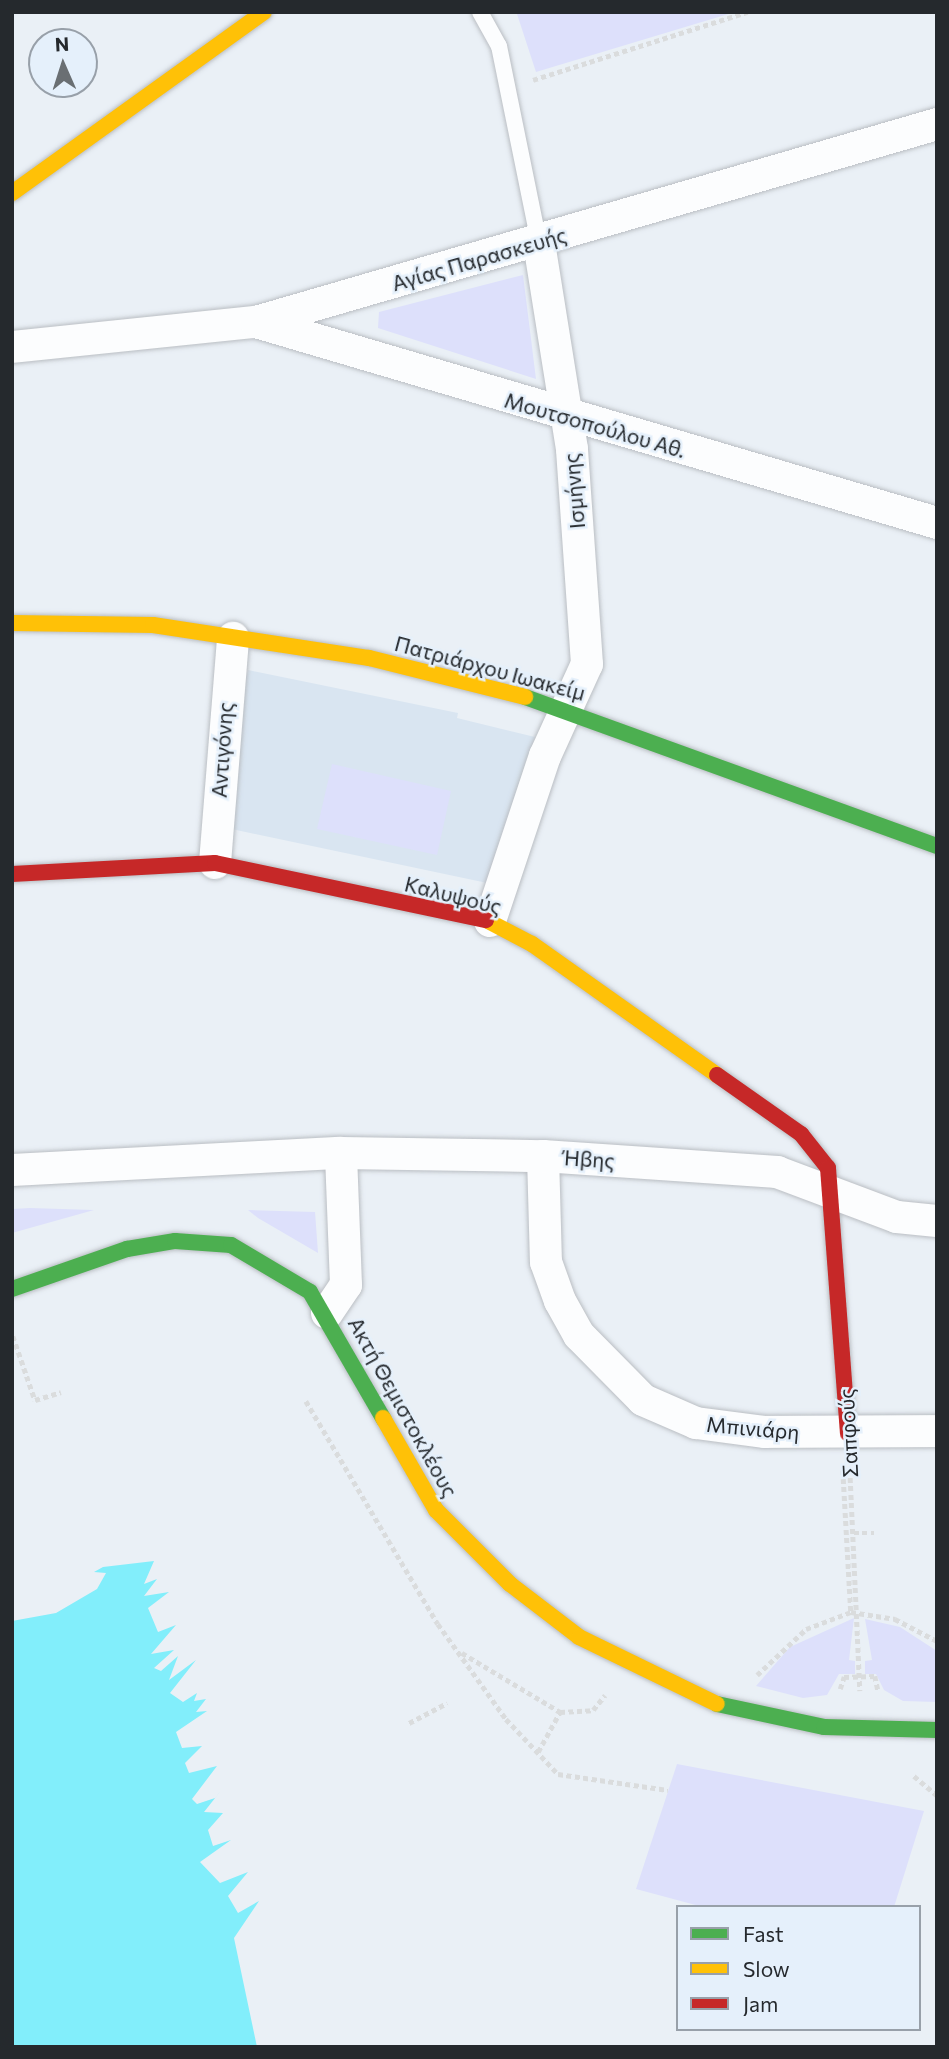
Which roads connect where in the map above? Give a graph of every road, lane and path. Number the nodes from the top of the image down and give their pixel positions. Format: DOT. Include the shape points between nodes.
graph roads {
  1 [pos="264,12"];
  2 [pos="480,12"];
  3 [pos="747,12"];
  4 [pos="508,88"];
  5 [pos="937,124"];
  6 [pos="12,193"];
  7 [pos="539,242"];
  8 [pos="256,322"];
  9 [pos="12,347"];
  10 [pos="563,417"];
  11 [pos="937,523"];
  12 [pos="12,624"];
  13 [pos="233,638"];
  14 [pos="565,708"];
  15 [pos="937,846"];
  16 [pos="215,863"];
  17 [pos="12,874"];
  18 [pos="490,921"];
  19 [pos="341,1153"];
  20 [pos="543,1156"];
  21 [pos="12,1170"];
  22 [pos="834,1189"];
  23 [pos="937,1221"];
  24 [pos="12,1289"];
  25 [pos="327,1314"];
  26 [pos="13,1336"];
  27 [pos="61,1392"];
  28 [pos="306,1401"];
  29 [pos="937,1431"];
  30 [pos="846,1442"];
  31 [pos="854,1533"];
  32 [pos="874,1533"];
  33 [pos="860,1611"];
  34 [pos="851,1612"];
  35 [pos="937,1641"];
  36 [pos="457,1651"];
  37 [pos="860,1676"];
  38 [pos="750,1686"];
  39 [pos="447,1703"];
  40 [pos="596,1707"];
  41 [pos="560,1712"];
  42 [pos="408,1723"];
  43 [pos="937,1730"];
  44 [pos="538,1752"];
  45 [pos="914,1776"];
  46 [pos="668,1790"];
  47 [pos="937,1795"];
  1 -- 6 [label="street"];
  2 -- 4 [label="lane, Ισμήνης" via="499,46"];
  3 -- 4 [label="path"];
  4 -- 7 [label="lane, Ισμήνης"];
  5 -- 7 [label="street, Αγίας Παρασκευής"];
  7 -- 8 [label="street, Αγίας Παρασκευής"];
  7 -- 10 [label="street, Ισμήνης"];
  8 -- 9 [label="street, Αγίας Παρασκευής"];
  8 -- 10 [label="street, Μουτσοπούλου Αθ."];
  10 -- 11 [label="street, Μουτσοπούλου Αθ."];
  10 -- 14 [label="street, Ισμήνης" via="572,449 587,664"];
  12 -- 13 [label="street, Πατριάρχου Ιωακείμ" via="153,625"];
  13 -- 14 [label="street, Πατριάρχου Ιωακείμ" via="369,658"];
  13 -- 16 [label="street, Αντιγόνης"];
  14 -- 15 [label="street, Πατριάρχου Ιωακείμ"];
  14 -- 18 [label="street, Ισμήνης"];
  16 -- 17 [label="street, Καλυψούς"];
  16 -- 18 [label="street, Καλυψούς"];
  18 -- 22 [label="street, Καλυψούς" via="801,1134 828,1168"];
  19 -- 20 [label="street, Ήβης"];
  19 -- 21 [label="street, Ήβης"];
  19 -- 25 [label="street" via="346,1285"];
  20 -- 22 [label="street, Ήβης" via="777,1172"];
  20 -- 30 [label="street, Μπινιάρη" via="546,1262 579,1335 611,1372 642,1400 696,1423"];
  22 -- 23 [label="street, Ήβης" via="897,1217"];
  22 -- 30 [label="street, Σαπφούς"];
  24 -- 25 [label="street, Ακτή Θεμιστοκλέους" via="127,1249 175,1241 231,1245 279,1269"];
  25 -- 43 [label="street, Ακτή Θεμιστοκλέους" via="436,1510 510,1584 579,1637 663,1682 733,1710 847,1730"];
  26 -- 27 [label="path" via="35,1400"];
  28 -- 36 [label="path"];
  29 -- 30 [label="street, Μπινιάρη"];
  30 -- 31 [label="path, Σαπφούς"];
  30 -- 34 [label="path"];
  31 -- 32 [label="path"];
  31 -- 33 [label="path, Σαπφούς"];
  33 -- 34 [label="path"];
  33 -- 35 [label="path" via="895,1619"];
  33 -- 37 [label="path, Σαπφούς"];
  34 -- 38 [label="path" via="789,1640"];
  36 -- 41 [label="path"];
  36 -- 44 [label="path"];
  39 -- 42 [label="path"];
  40 -- 41 [label="path"];
  41 -- 44 [label="path"];
  44 -- 46 [label="path" via="558,1774"];
  45 -- 47 [label="path"];
}
